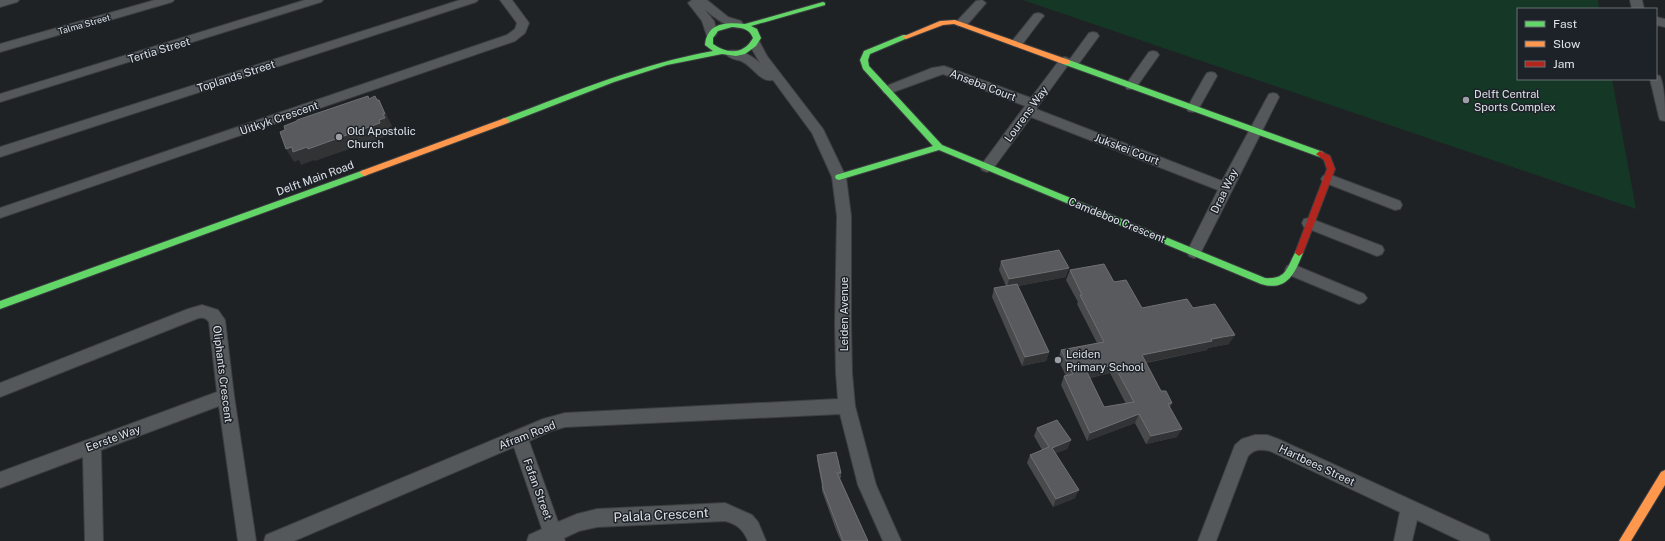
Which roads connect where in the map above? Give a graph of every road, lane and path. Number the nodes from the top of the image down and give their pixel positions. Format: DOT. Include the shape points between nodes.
graph roads {
  1 [pos="13,0"];
  2 [pos="168,0"];
  3 [pos="317,0"];
  4 [pos="472,0"];
  5 [pos="506,0"];
  6 [pos="692,0"];
  7 [pos="700,0"];
  8 [pos="832,0"];
  9 [pos="980,3"];
  10 [pos="0,4"];
  11 [pos="823,4"];
  12 [pos="1038,16"];
  13 [pos="962,23"];
  14 [pos="741,25"];
  15 [pos="710,35"];
  16 [pos="1093,36"];
  17 [pos="756,43"];
  18 [pos="1017,43"];
  19 [pos="0,48"];
  20 [pos="726,53"];
  21 [pos="1153,55"];
  22 [pos="1069,62"];
  23 [pos="638,72"];
  24 [pos="1210,76"];
  25 [pos="1656,80"];
  26 [pos="1131,86"];
  27 [pos="888,90"];
  28 [pos="790,95"];
  29 [pos="1273,97"];
  30 [pos="0,98"];
  31 [pos="1031,108"];
  32 [pos="1193,108"];
  33 [pos="1665,117"];
  34 [pos="1255,130"];
  35 [pos="939,147"];
  36 [pos="0,152"];
  37 [pos="987,167"];
  38 [pos="839,177"];
  39 [pos="1328,179"];
  40 [pos="1226,188"];
  41 [pos="1395,205"];
  42 [pos="0,213"];
  43 [pos="1309,223"];
  44 [pos="1377,250"];
  45 [pos="1194,252"];
  46 [pos="1292,270"];
  47 [pos="1359,298"];
  48 [pos="0,305"];
  49 [pos="0,390"];
  50 [pos="226,396"];
  51 [pos="847,406"];
  52 [pos="519,437"];
  53 [pos="92,446"];
  54 [pos="1665,475"];
  55 [pos="0,480"];
  56 [pos="1410,508"];
  57 [pos="555,537"];
  58 [pos="94,541"];
  59 [pos="247,541"];
  60 [pos="273,541"];
  61 [pos="536,541"];
  62 [pos="758,541"];
  63 [pos="892,541"];
  64 [pos="1207,541"];
  65 [pos="1402,541"];
  66 [pos="1481,541"];
  67 [pos="1625,541"];
  1 -- 10 [label="street"];
  2 -- 19 [label="street, Talma Street"];
  3 -- 30 [label="street, Tertia Street"];
  4 -- 36 [label="street, Toplands Street"];
  5 -- 42 [label="street, Uitkyk Crescent" via="523,23 519,33 511,38"];
  6 -- 15 [label="street" via="708,21"];
  7 -- 14 [label="street" via="724,20"];
  8 -- 11 [label="street"];
  9 -- 13 [label="street"];
  11 -- 14 [label="street"];
  11 -- 17 [label="street" via="767,30"];
  12 -- 18 [label="street"];
  13 -- 18 [label="street, Camdeboo Crescent"];
  13 -- 27 [label="street, Camdeboo Crescent" via="942,23 867,53 864,60 866,66"];
  14 -- 15 [label="street, Delft Main Road" via="722,26"];
  14 -- 17 [label="street" via="754,30"];
  15 -- 20 [label="street" via="710,45"];
  15 -- 23 [label="street, Delft Main Road" via="695,46"];
  16 -- 22 [label="street"];
  17 -- 20 [label="street, Delft Main Road" via="746,51"];
  17 -- 28 [label="street, Leiden Avenue" via="759,52"];
  18 -- 22 [label="street, Camdeboo Crescent"];
  20 -- 23 [label="street, Delft Main Road" via="692,56"];
  20 -- 28 [label="street, Leiden Avenue" via="743,57"];
  21 -- 26 [label="street"];
  22 -- 26 [label="street, Camdeboo Crescent"];
  22 -- 31 [label="street, Lourens Way"];
  23 -- 48 [label="street, Delft Main Road"];
  24 -- 32 [label="street"];
  25 -- 33 [label="street"];
  26 -- 32 [label="street, Camdeboo Crescent"];
  27 -- 31 [label="street, Anseba Court" via="944,70"];
  27 -- 35 [label="street, Camdeboo Crescent"];
  28 -- 38 [label="street, Leiden Avenue" via="818,132"];
  29 -- 34 [label="street"];
  31 -- 37 [label="street, Lourens Way"];
  31 -- 40 [label="street, Jukskei Court"];
  32 -- 34 [label="street, Camdeboo Crescent"];
  34 -- 39 [label="street, Camdeboo Crescent" via="1324,156 1330,166"];
  34 -- 40 [label="street, Draa Way"];
  35 -- 37 [label="street, Camdeboo Crescent"];
  35 -- 38 [label="street"];
  37 -- 45 [label="street, Camdeboo Crescent"];
  38 -- 51 [label="street, Leiden Avenue" via="844,216 843,322"];
  39 -- 41 [label="street"];
  39 -- 43 [label="street, Camdeboo Crescent"];
  40 -- 45 [label="street, Draa Way"];
  43 -- 44 [label="street"];
  43 -- 46 [label="street, Camdeboo Crescent"];
  45 -- 46 [label="street, Camdeboo Crescent" via="1272,283 1283,281"];
  46 -- 47 [label="street"];
  49 -- 50 [label="street, Oliphants Crescent" via="202,311 212,314 217,320"];
  50 -- 53 [label="street, Eerste Way"];
  50 -- 59 [label="street, Oliphants Crescent"];
  51 -- 52 [label="street, Afram Road" via="565,420 548,424"];
  51 -- 63 [label="street, Leiden Avenue" via="867,485"];
  52 -- 57 [label="street, Fafan Street"];
  52 -- 60 [label="street, Afram Road"];
  53 -- 55 [label="street, Eerste Way"];
  53 -- 58 [label="street"];
  54 -- 67 [label="street"];
  56 -- 64 [label="street, Hartbees Street" via="1272,444 1253,442 1248,443 1241,451"];
  56 -- 65 [label="street"];
  56 -- 66 [label="street, Hartbees Street"];
  57 -- 61 [label="street, Palala Crescent"];
  57 -- 62 [label="street, Palala Crescent" via="577,523 597,518 725,512 743,517 753,529"];
}
